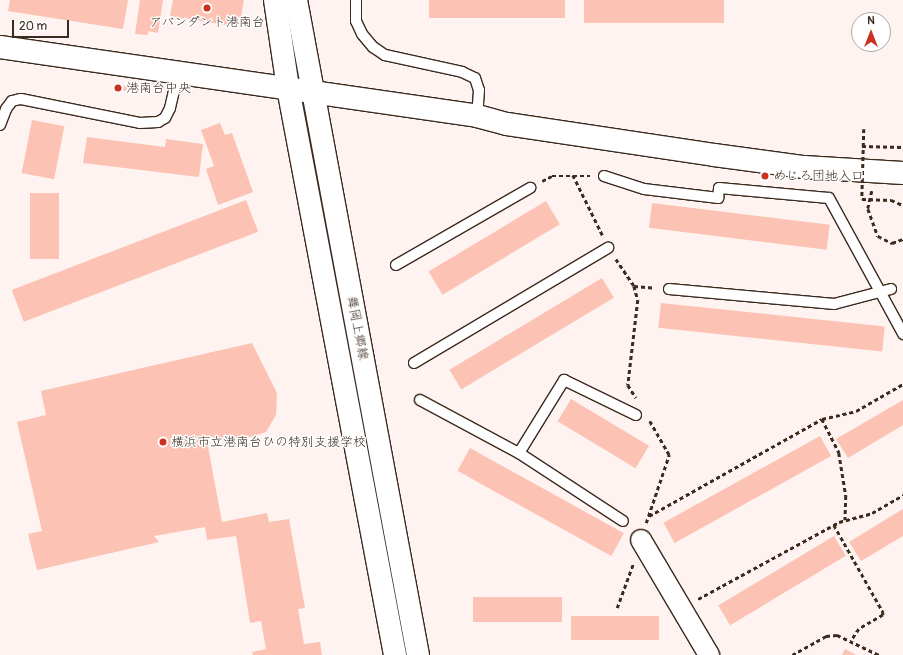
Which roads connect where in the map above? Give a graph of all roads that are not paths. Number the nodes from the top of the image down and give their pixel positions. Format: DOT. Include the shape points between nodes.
graph roads {
  1 [pos="275,0"];
  2 [pos="296,0"];
  3 [pos="356,0"];
  4 [pos="0,47"];
  5 [pos="178,72"];
  6 [pos="288,88"];
  7 [pos="312,93"];
  8 [pos="477,116"];
  9 [pos="0,125"];
  10 [pos="902,175"];
  11 [pos="604,176"];
  12 [pos="530,188"];
  13 [pos="608,248"];
  14 [pos="396,265"];
  15 [pos="669,289"];
  16 [pos="886,292"];
  17 [pos="903,334"];
  18 [pos="414,363"];
  19 [pos="420,400"];
  20 [pos="636,415"];
  21 [pos="519,453"];
  22 [pos="623,521"];
  23 [pos="641,540"];
  24 [pos="396,655"];
  25 [pos="418,655"];
  26 [pos="709,655"];
  1 -- 6 [label="street, 舞岡上郷線"];
  2 -- 7 [label="street, 舞岡上郷線"];
  3 -- 8 [label="lane" via="356,21 362,34 373,47 385,55 462,72 475,78 480,90"];
  4 -- 5 [label="street"];
  5 -- 6 [label="street"];
  5 -- 9 [label="lane" via="170,108 165,118 158,122 140,124 21,99 12,100"];
  6 -- 7 [label="street"];
  6 -- 24 [label="street, 舞岡上郷線"];
  7 -- 8 [label="street"];
  7 -- 25 [label="street, 舞岡上郷線"];
  8 -- 10 [label="street" via="507,124 714,155 804,167"];
  11 -- 16 [label="lane" via="644,190 718,198 719,188 829,198"];
  12 -- 14 [label="lane"];
  13 -- 18 [label="lane"];
  15 -- 16 [label="lane" via="834,304"];
  16 -- 17 [label="lane"];
  19 -- 21 [label="lane"];
  20 -- 21 [label="lane" via="564,380"];
  21 -- 22 [label="lane"];
  23 -- 26 [label="street"];
}
